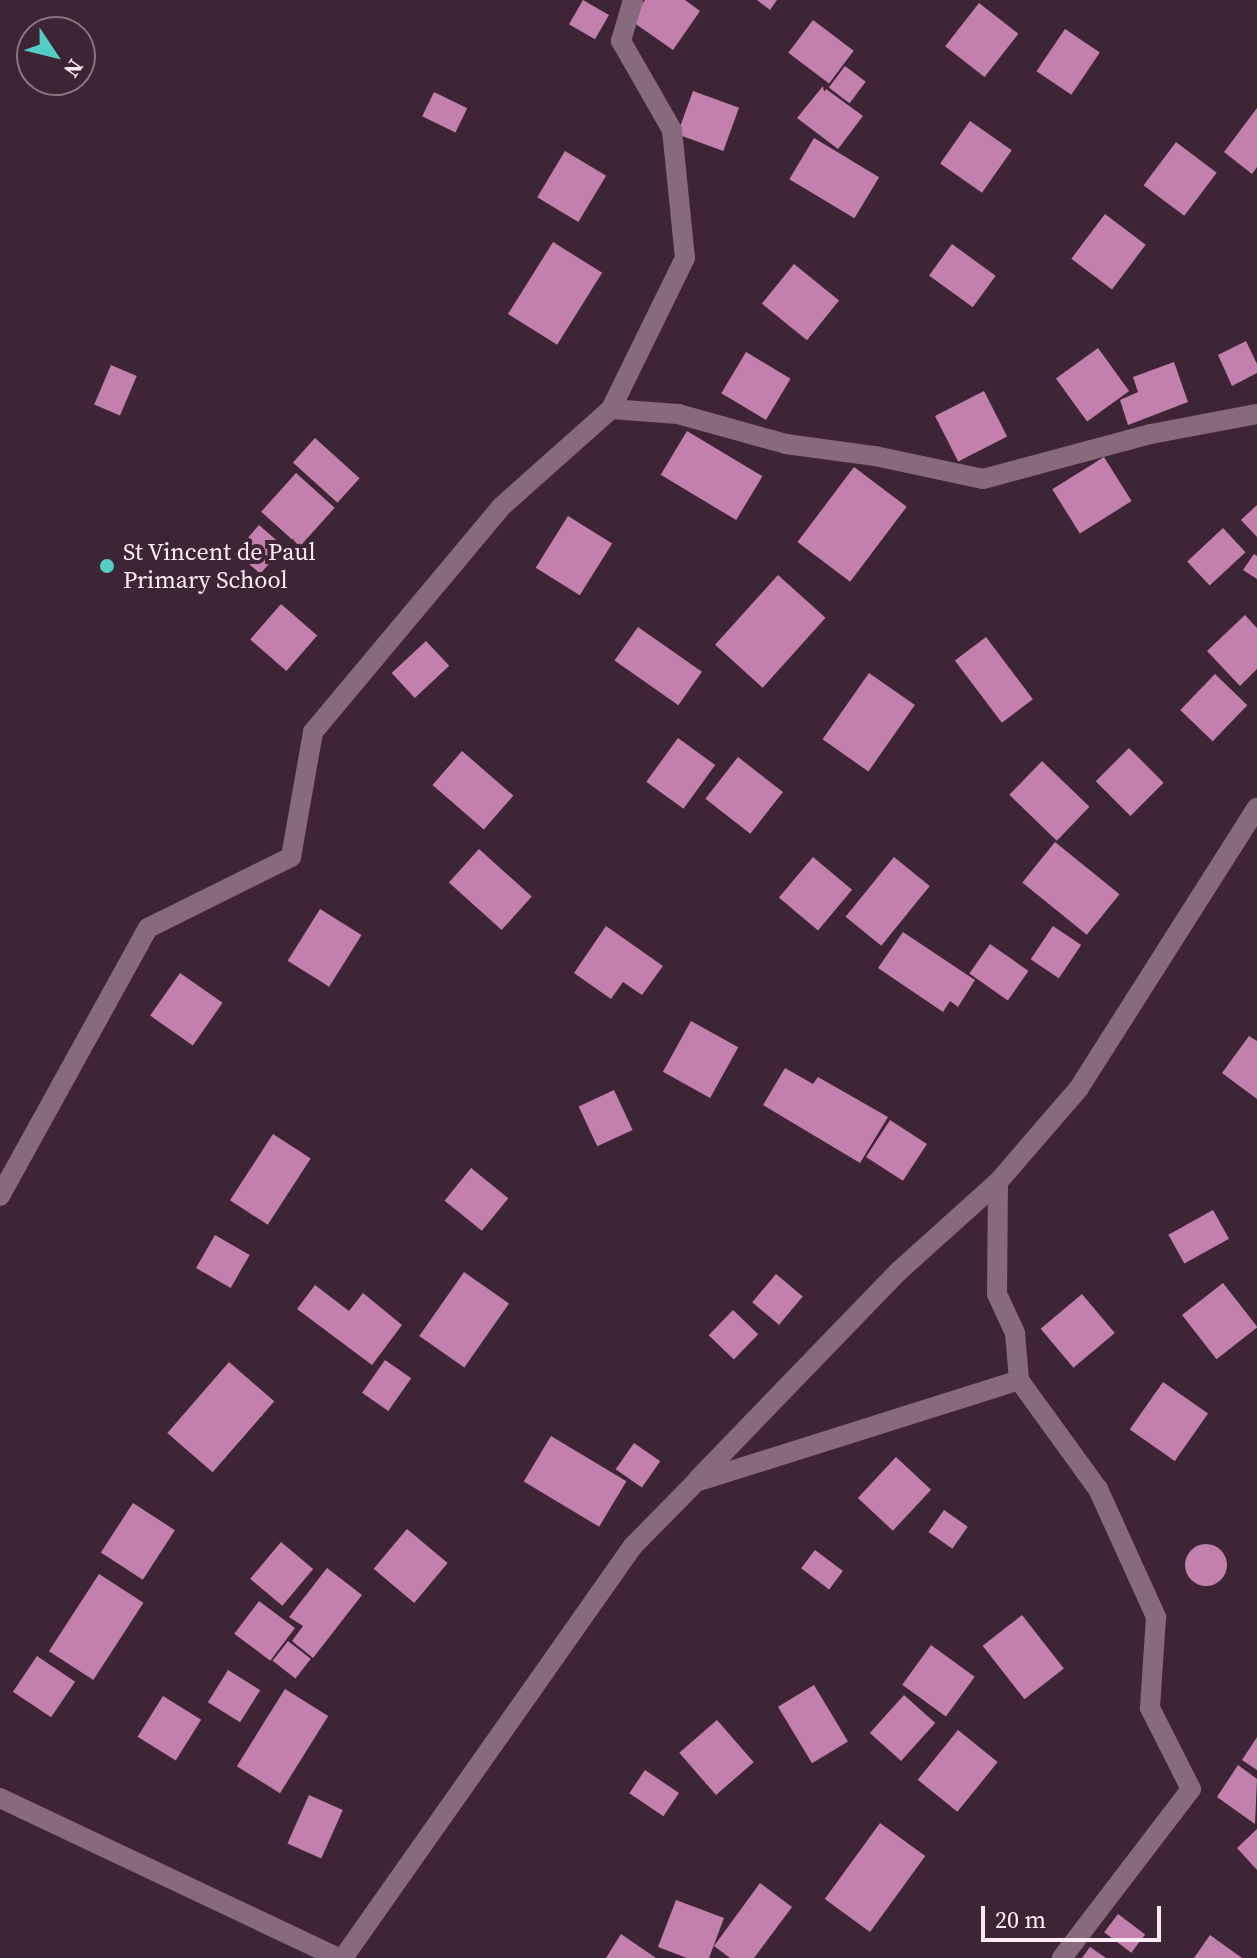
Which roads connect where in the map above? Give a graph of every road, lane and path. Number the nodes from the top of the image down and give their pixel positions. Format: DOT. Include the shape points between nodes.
graph roads {
  1 [pos="633,0"];
  2 [pos="611,409"];
  3 [pos="1257,414"];
  4 [pos="1257,808"];
  5 [pos="998,1182"];
  6 [pos="0,1196"];
  7 [pos="1019,1380"];
  8 [pos="696,1482"];
  9 [pos="0,1798"];
  10 [pos="341,1958"];
  11 [pos="1062,1958"];
  1 -- 2 [label="street" via="621,41 672,130 685,258"];
  2 -- 3 [label="street" via="678,414 786,444 983,479 1151,434"];
  2 -- 6 [label="street" via="501,507 313,732 291,857 148,928"];
  4 -- 5 [label="street" via="1079,1088"];
  5 -- 7 [label="street" via="997,1294 1015,1333"];
  5 -- 8 [label="street" via="899,1271"];
  7 -- 8 [label="street"];
  7 -- 11 [label="street" via="1098,1489 1156,1617 1150,1708 1191,1789"];
  8 -- 10 [label="street" via="633,1546"];
  9 -- 10 [label="street"];
}
